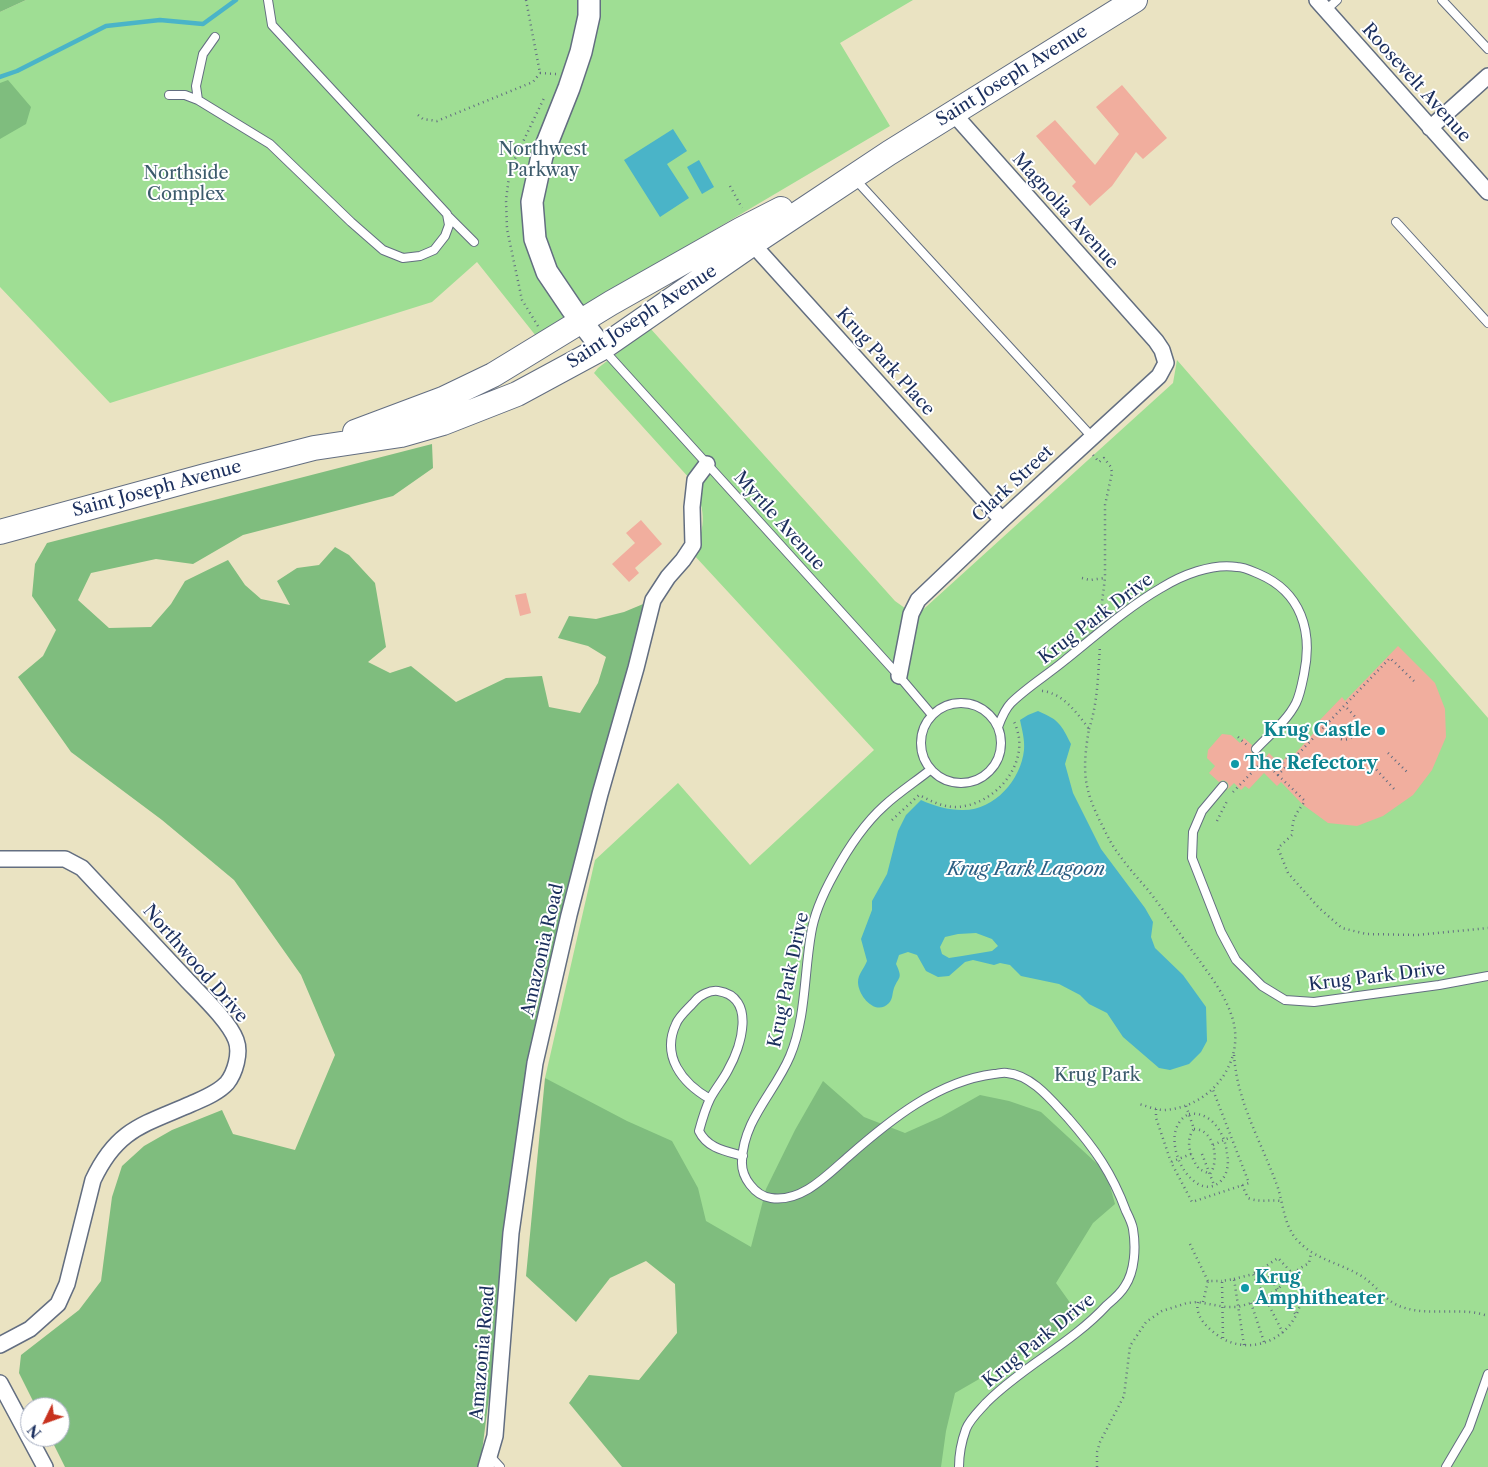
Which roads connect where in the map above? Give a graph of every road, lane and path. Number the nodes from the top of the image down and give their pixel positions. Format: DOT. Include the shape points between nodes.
graph roads {
  1 [pos="268,0"];
  2 [pos="526,0"];
  3 [pos="589,0"];
  4 [pos="1135,0"];
  5 [pos="1442,0"];
  6 [pos="1327,3"];
  7 [pos="215,38"];
  8 [pos="1488,49"];
  9 [pos="540,73"];
  10 [pos="556,74"];
  11 [pos="1488,76"];
  12 [pos="169,95"];
  13 [pos="198,100"];
  14 [pos="952,113"];
  15 [pos="418,115"];
  16 [pos="1430,128"];
  17 [pos="889,153"];
  18 [pos="854,177"];
  19 [pos="730,186"];
  20 [pos="1488,192"];
  21 [pos="447,214"];
  22 [pos="1396,222"];
  23 [pos="745,227"];
  24 [pos="474,242"];
  25 [pos="582,322"];
  26 [pos="1488,323"];
  27 [pos="1150,334"];
  28 [pos="602,348"];
  29 [pos="1088,441"];
  30 [pos="314,448"];
  31 [pos="707,464"];
  32 [pos="1002,520"];
  33 [pos="0,532"];
  34 [pos="1082,578"];
  35 [pos="1105,578"];
  36 [pos="1100,622"];
  37 [pos="1100,643"];
  38 [pos="899,676"];
  39 [pos="1414,681"];
  40 [pos="1035,692"];
  41 [pos="1344,706"];
  42 [pos="1010,712"];
  43 [pos="932,715"];
  44 [pos="998,726"];
  45 [pos="1326,726"];
  46 [pos="1089,729"];
  47 [pos="1238,737"];
  48 [pos="1244,742"];
  49 [pos="1256,749"];
  50 [pos="1292,753"];
  51 [pos="1388,753"];
  52 [pos="1372,766"];
  53 [pos="930,770"];
  54 [pos="1409,774"];
  55 [pos="1223,786"];
  56 [pos="1395,790"];
  57 [pos="1231,795"];
  58 [pos="1228,799"];
  59 [pos="892,820"];
  60 [pos="1217,822"];
  61 [pos="0,860"];
  62 [pos="1488,928"];
  63 [pos="1488,976"];
  64 [pos="1234,1050"];
  65 [pos="1213,1090"];
  66 [pos="710,1098"];
  67 [pos="1139,1104"];
  68 [pos="1186,1106"];
  69 [pos="1156,1109"];
  70 [pos="1189,1114"];
  71 [pos="1194,1129"];
  72 [pos="1231,1137"];
  73 [pos="1224,1140"];
  74 [pos="1213,1145"];
  75 [pos="1191,1154"];
  76 [pos="1202,1154"];
  77 [pos="742,1156"];
  78 [pos="1178,1159"];
  79 [pos="1171,1162"];
  80 [pos="1210,1174"];
  81 [pos="1214,1185"];
  82 [pos="1242,1185"];
  83 [pos="1281,1201"];
  84 [pos="1190,1244"];
  85 [pos="1311,1252"];
  86 [pos="1263,1268"];
  87 [pos="1297,1270"];
  88 [pos="1292,1273"];
  89 [pos="1253,1274"];
  90 [pos="1234,1279"];
  91 [pos="1208,1281"];
  92 [pos="1222,1281"];
  93 [pos="1278,1289"];
  94 [pos="1265,1297"];
  95 [pos="1198,1302"];
  96 [pos="1204,1302"];
  97 [pos="1251,1303"];
  98 [pos="1223,1306"];
  99 [pos="1238,1307"];
  100 [pos="1296,1315"];
  101 [pos="1488,1316"];
  102 [pos="1283,1333"];
  103 [pos="1223,1339"];
  104 [pos="1264,1342"];
  105 [pos="0,1345"];
  106 [pos="1244,1345"];
  107 [pos="1488,1374"];
  108 [pos="0,1383"];
  109 [pos="488,1461"];
  110 [pos="45,1467"];
  111 [pos="500,1467"];
  112 [pos="959,1467"];
  113 [pos="1097,1467"];
  114 [pos="1446,1467"];
  1 -- 21 [label="lane" via="272,25"];
  2 -- 9 [label="path"];
  3 -- 25 [label="street" via="581,52 542,156 532,202 535,240 547,272"];
  4 -- 14 [label="main road, Saint Joseph Avenue"];
  5 -- 8 [label="lane"];
  6 -- 16 [label="street, Roosevelt Avenue"];
  7 -- 13 [label="lane" via="203,54 196,86"];
  9 -- 10 [label="path"];
  9 -- 15 [label="path" via="533,82 437,121 423,120"];
  11 -- 16 [label="street"];
  12 -- 13 [label="lane" via="185,95"];
  13 -- 21 [label="lane" via="270,144 383,250 403,258 434,250 446,236"];
  14 -- 17 [label="main road, Saint Joseph Avenue"];
  14 -- 27 [label="street, Magnolia Avenue"];
  16 -- 20 [label="street, Roosevelt Avenue"];
  17 -- 18 [label="main road, Saint Joseph Avenue"];
  17 -- 23 [label="main road, Saint Joseph Avenue"];
  18 -- 23 [label="main road, Saint Joseph Avenue"];
  18 -- 29 [label="lane"];
  19 -- 23 [label="path"];
  21 -- 24 [label="lane"];
  22 -- 26 [label="lane"];
  23 -- 25 [label="main road, Saint Joseph Avenue"];
  23 -- 28 [label="main road, Saint Joseph Avenue"];
  23 -- 32 [label="street, Krug Park Place"];
  25 -- 28 [label="street"];
  25 -- 30 [label="main road, Saint Joseph Avenue" via="493,375 443,399"];
  27 -- 29 [label="street, Clark Street" via="1162,350 1166,363 1160,376"];
  28 -- 30 [label="main road, Saint Joseph Avenue" via="517,394 443,423 401,435"];
  28 -- 31 [label="lane, Myrtle Avenue"];
  29 -- 32 [label="street, Clark Street"];
  29 -- 35 [label="path" via="1100,462 1104,458 1112,473 1104,522"];
  30 -- 33 [label="main road, Saint Joseph Avenue"];
  31 -- 38 [label="lane, Myrtle Avenue"];
  31 -- 109 [label="street, Amazonia Road" via="695,480 693,546 653,600 600,794 535,1063 511,1233 494,1436"];
  32 -- 38 [label="street, Clark Street" via="918,600 911,614"];
  34 -- 35 [label="path"];
  35 -- 36 [label="path"];
  37 -- 46 [label="path" via="1096,699"];
  38 -- 43 [label="lane, Myrtle Avenue"];
  39 -- 41 [label="path" via="1390,658"];
  40 -- 46 [label="path" via="1047,691 1057,696 1078,714"];
  41 -- 45 [label="path"];
  41 -- 45 [label="path" via="1357,718 1354,736 1344,740"];
  42 -- 59 [label="path" via="1019,738 1019,751 1008,778 992,794 970,805 955,807 919,796"];
  43 -- 44 [label="lane" via="952,704 975,705"];
  43 -- 53 [label="lane" via="920,742"];
  44 -- 49 [label="lane, Krug Park Drive" via="1009,705 1156,591 1199,571 1237,566 1269,578 1282,587 1301,613 1305,632 1307,659 1296,704"];
  44 -- 53 [label="lane" via="1001,749 995,765 983,778 961,784 939,778"];
  45 -- 62 [label="path" via="1278,775 1305,801 1292,821 1292,835 1278,848 1288,874 1342,928 1366,934"];
  46 -- 64 [label="path" via="1087,786 1105,830 1115,850 1155,898 1217,986 1233,1022"];
  47 -- 48 [label="path"];
  50 -- 57 [label="path" via="1280,766 1269,757"];
  51 -- 54 [label="path"];
  52 -- 56 [label="path"];
  53 -- 77 [label="lane, Krug Park Drive" via="884,806 834,873 811,932 797,1033 790,1055 780,1077 759,1107 745,1139"];
  55 -- 63 [label="lane, Krug Park Drive" via="1202,811 1193,832 1192,858 1221,932 1236,960 1262,986 1285,1000 1314,1002"];
  58 -- 60 [label="path"];
  61 -- 105 [label="street, Northwood Drive" via="65,860 82,868 230,1028 237,1041 238,1057 227,1083 220,1089 144,1123 117,1143 93,1180 67,1284 58,1304 30,1329"];
  64 -- 65 [label="path" via="1226,1072"];
  64 -- 83 [label="path" via="1243,1104"];
  65 -- 68 [label="path"];
  65 -- 72 [label="path"];
  66 -- 66 [label="lane" via="729,1069 740,1042 743,1015 737,1000 728,993 712,990 697,998 676,1023 670,1041 672,1060 690,1086"];
  66 -- 77 [label="lane" via="699,1131 703,1140 720,1150"];
  67 -- 69 [label="path"];
  68 -- 69 [label="path"];
  68 -- 70 [label="path"];
  69 -- 79 [label="path"];
  70 -- 71 [label="path"];
  70 -- 73 [label="path" via="1200,1114 1210,1120"];
  70 -- 78 [label="path" via="1176,1127 1174,1136"];
  71 -- 74 [label="path" via="1204,1133"];
  71 -- 75 [label="path" via="1189,1141"];
  72 -- 73 [label="path"];
  72 -- 82 [label="path" via="1249,1183"];
  73 -- 74 [label="path"];
  73 -- 81 [label="path" via="1228,1166 1223,1178"];
  74 -- 80 [label="path" via="1214,1166"];
  75 -- 78 [label="path"];
  75 -- 80 [label="path" via="1199,1169"];
  76 -- 80 [label="path"];
  77 -- 112 [label="lane, Krug Park Drive" via="741,1165 749,1185 769,1198 786,1198 823,1180 917,1103 975,1076 1006,1072 1029,1080 1053,1102 1107,1168 1133,1229 1134,1262 1125,1286 1086,1326 1003,1386 978,1411 966,1428"];
  78 -- 79 [label="path"];
  78 -- 81 [label="path" via="1195,1182 1201,1186"];
  79 -- 82 [label="path" via="1192,1202"];
  80 -- 81 [label="path"];
  82 -- 83 [label="path" via="1246,1195 1256,1201"];
  83 -- 85 [label="path" via="1292,1235"];
  84 -- 91 [label="path"];
  85 -- 87 [label="path" via="1310,1263"];
  85 -- 101 [label="path" via="1364,1277 1402,1308 1429,1313 1466,1311"];
  86 -- 88 [label="path" via="1278,1258"];
  86 -- 89 [label="path"];
  86 -- 93 [label="path"];
  87 -- 88 [label="path"];
  87 -- 100 [label="path" via="1301,1300"];
  88 -- 93 [label="path"];
  89 -- 90 [label="path"];
  89 -- 94 [label="path"];
  90 -- 92 [label="path"];
  90 -- 99 [label="path"];
  91 -- 92 [label="path"];
  91 -- 96 [label="path"];
  92 -- 98 [label="path"];
  93 -- 94 [label="path"];
  93 -- 100 [label="path"];
  94 -- 97 [label="path"];
  94 -- 102 [label="path"];
  95 -- 96 [label="path"];
  95 -- 103 [label="path" via="1198,1312 1207,1326"];
  95 -- 113 [label="path" via="1162,1311 1139,1330 1128,1351 1124,1396 1100,1442"];
  96 -- 98 [label="path"];
  97 -- 99 [label="path"];
  97 -- 104 [label="path"];
  98 -- 99 [label="path"];
  98 -- 103 [label="path"];
  99 -- 106 [label="path"];
  100 -- 102 [label="path"];
  102 -- 104 [label="path"];
  103 -- 106 [label="path"];
  104 -- 106 [label="path"];
  107 -- 114 [label="lane" via="1469,1428"];
  108 -- 110 [label="street"];
  109 -- 111 [label="lane"];
}
